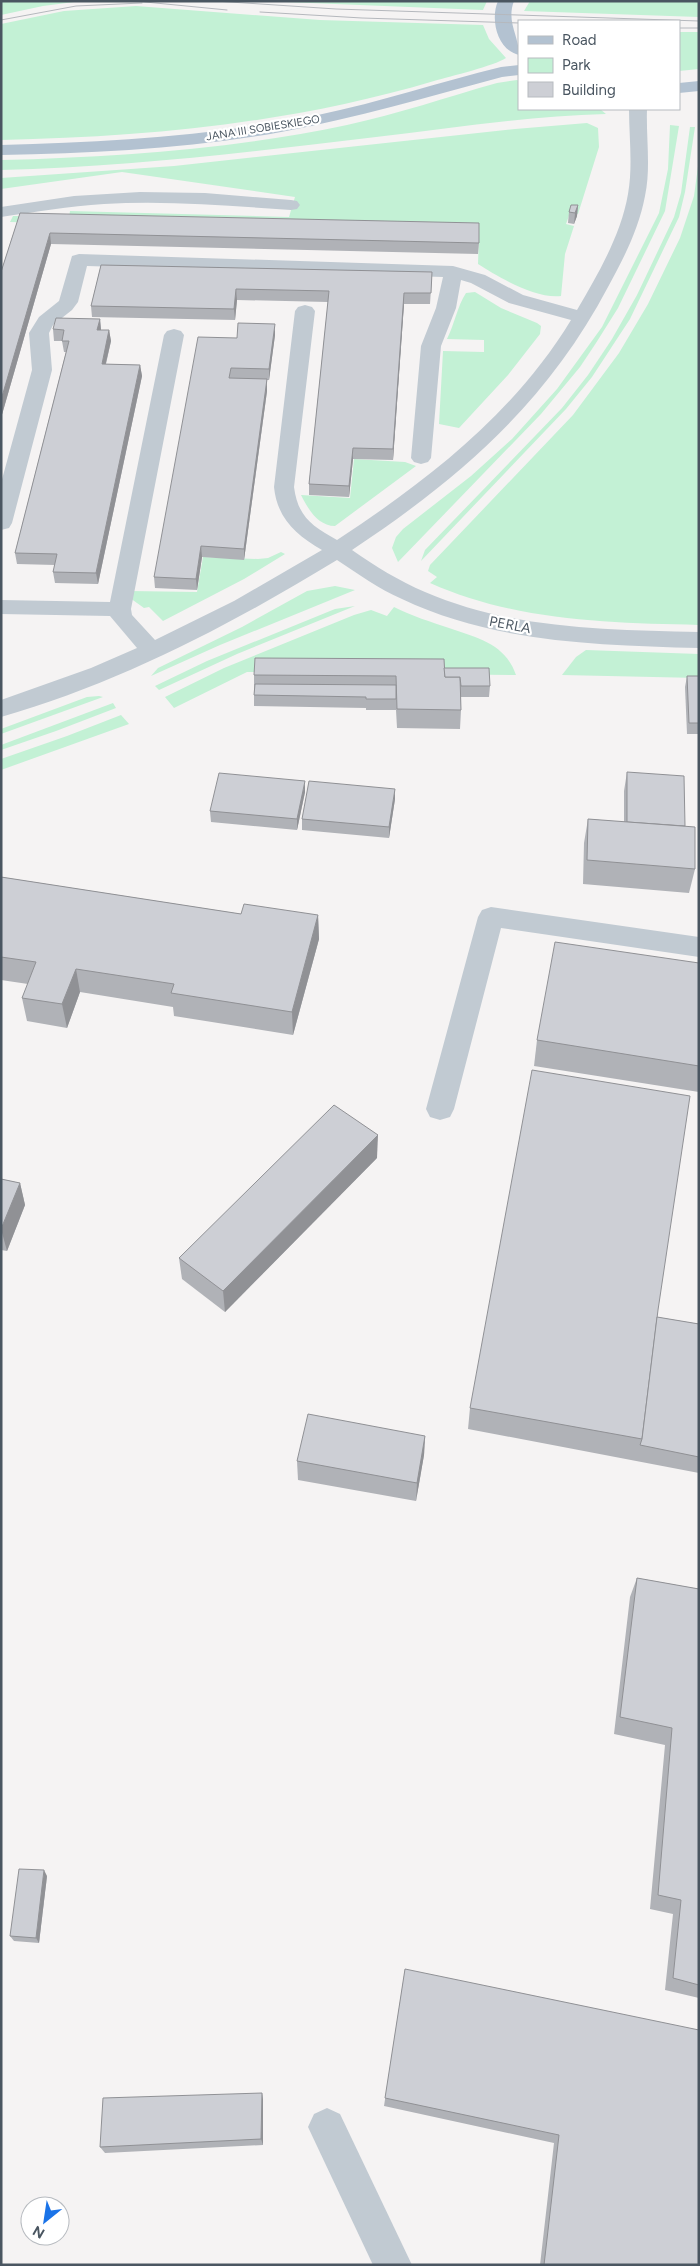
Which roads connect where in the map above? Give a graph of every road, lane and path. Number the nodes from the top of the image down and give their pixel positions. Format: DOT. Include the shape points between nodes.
graph roads {
  1 [pos="506,1"];
  2 [pos="518,49"];
  3 [pos="518,70"];
  4 [pos="699,86"];
  5 [pos="680,88"];
  6 [pos="638,110"];
  7 [pos="1,150"];
  8 [pos="291,205"];
  9 [pos="1,212"];
  10 [pos="453,272"];
  11 [pos="305,311"];
  12 [pos="582,318"];
  13 [pos="174,335"];
  14 [pos="422,458"];
  15 [pos="1,523"];
  16 [pos="337,550"];
  17 [pos="1,607"];
  18 [pos="120,609"];
  19 [pos="699,640"];
  20 [pos="152,650"];
  21 [pos="1,709"];
  22 [pos="699,947"];
  23 [pos="440,1109"];
  24 [pos="327,2127"];
  25 [pos="393,2265"];
  1 -- 2 [label="main road" via="501,22 505,34"];
  3 -- 7 [label="main road, JANA III SOBIESKIEGO" via="373,108 268,129 145,144"];
  4 -- 5 [label="main road"];
  6 -- 12 [label="street" via="639,164 634,205 615,256"];
  8 -- 9 [label="street" via="212,199 119,198"];
  10 -- 12 [label="street" via="468,275 516,300"];
  10 -- 14 [label="street" via="446,308 431,346"];
  10 -- 15 [label="street" via="79,260 66,305 41,327 38,347 42,370"];
  11 -- 16 [label="street, PERLA" via="285,470 284,502 297,523"];
  12 -- 16 [label="street" via="528,393 466,455 416,496"];
  13 -- 18 [label="street"];
  16 -- 19 [label="street, PERLA" via="401,590 441,607 480,618 572,635"];
  16 -- 20 [label="street" via="240,608"];
  17 -- 18 [label="street"];
  18 -- 20 [label="street" via="121,617"];
  20 -- 21 [label="street"];
  22 -- 23 [label="street" via="491,917"];
  24 -- 25 [label="street"];
}
